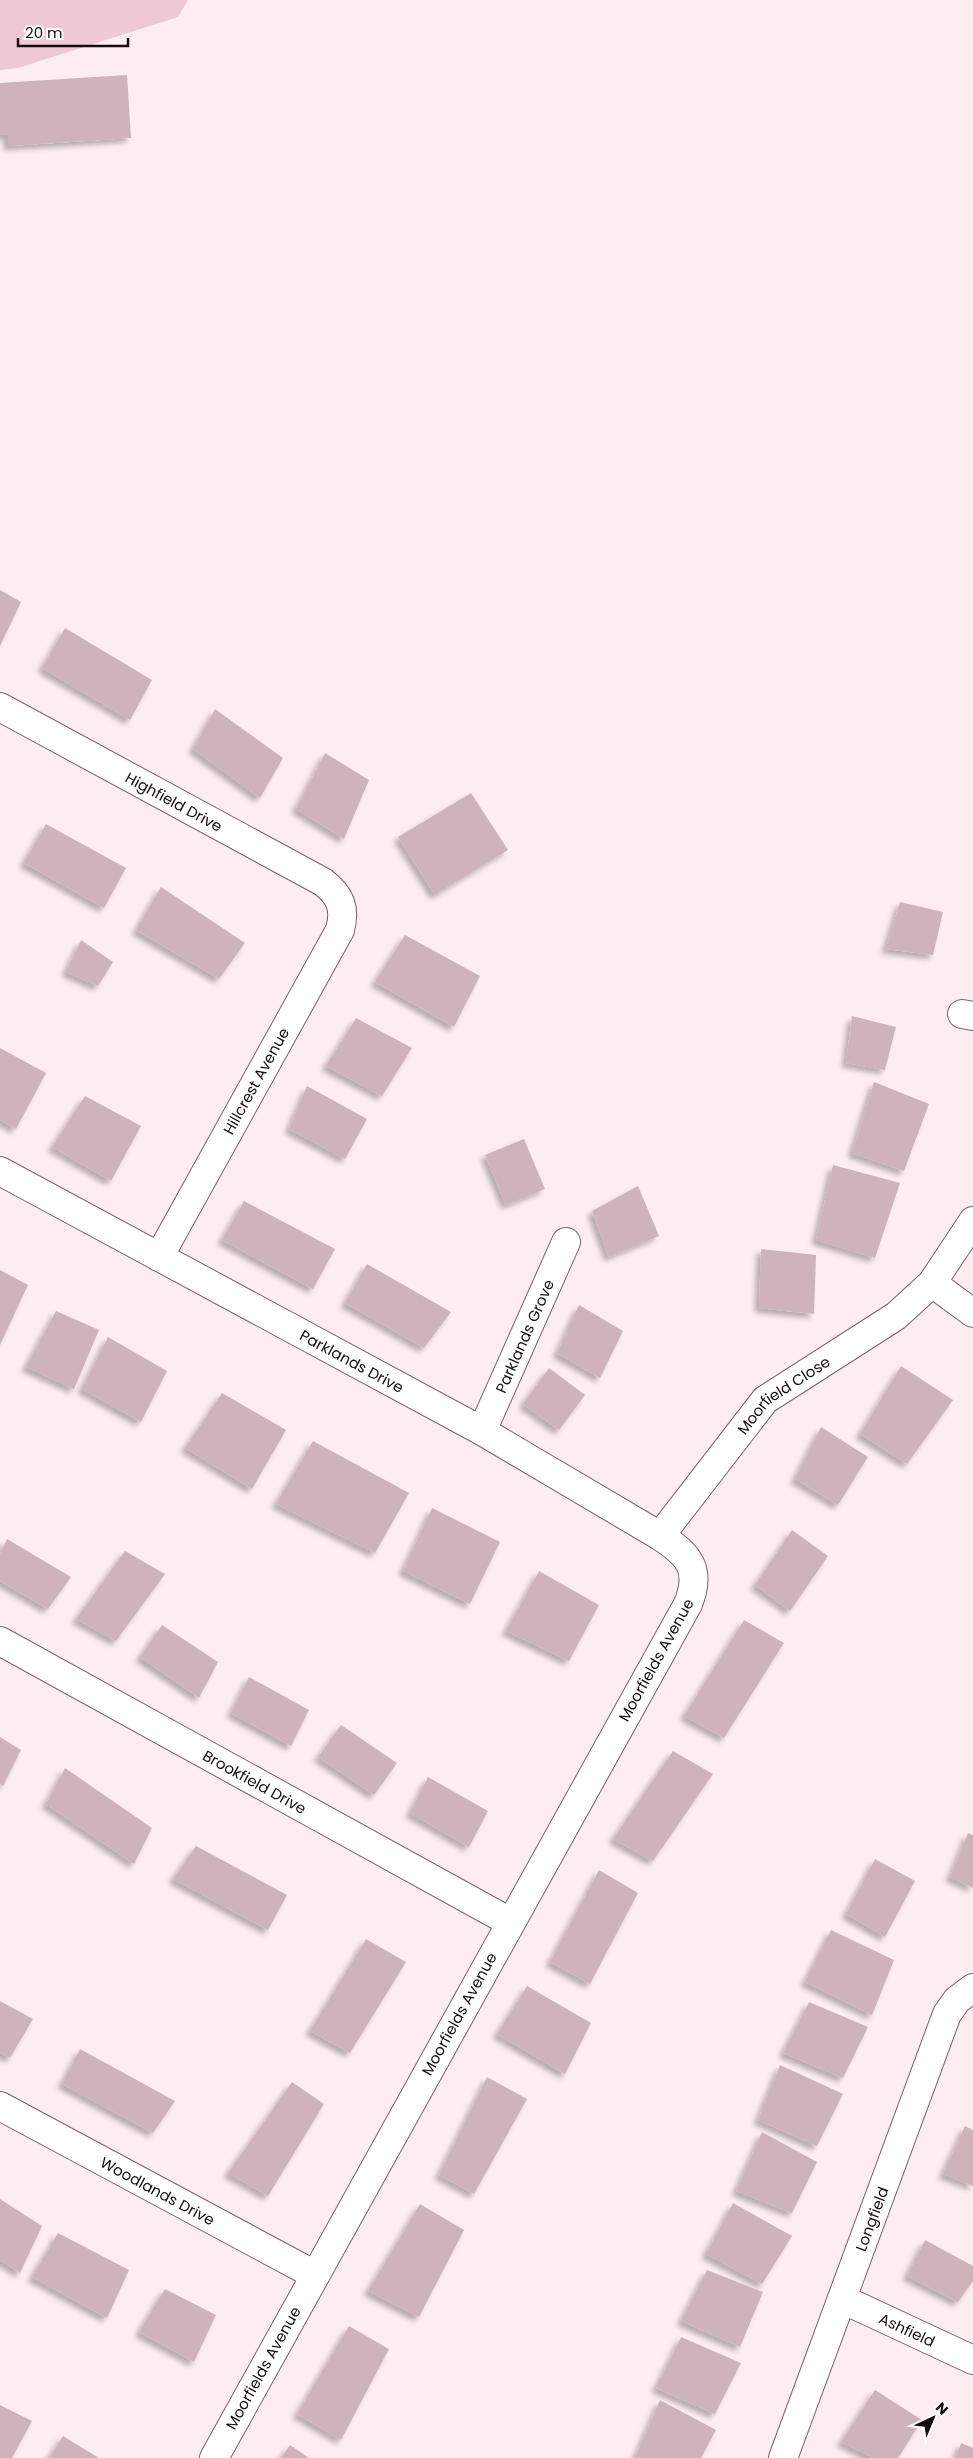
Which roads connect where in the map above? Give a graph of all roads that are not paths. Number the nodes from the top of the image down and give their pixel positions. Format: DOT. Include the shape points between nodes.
graph roads {
  1 [pos="0,708"];
  2 [pos="341,903"];
  3 [pos="0,1171"];
  4 [pos="973,1221"];
  5 [pos="566,1242"];
  6 [pos="159,1257"];
  7 [pos="932,1282"];
  8 [pos="973,1313"];
  9 [pos="482,1432"];
  10 [pos="660,1536"];
  11 [pos="692,1567"];
  12 [pos="0,1641"];
  13 [pos="510,1922"];
  14 [pos="973,1988"];
  15 [pos="0,2106"];
  16 [pos="314,2276"];
  17 [pos="842,2299"];
  18 [pos="973,2360"];
  19 [pos="214,2458"];
  20 [pos="783,2458"];
  1 -- 2 [label="street, Highfield Drive" via="323,882"];
  2 -- 6 [label="street, Hillcrest Avenue" via="344,916 340,930"];
  3 -- 6 [label="street, Parklands Drive"];
  4 -- 7 [label="street, Moorfield Close"];
  5 -- 9 [label="street, Parklands Grove"];
  6 -- 9 [label="street, Parklands Drive"];
  7 -- 8 [label="street"];
  7 -- 10 [label="street, Moorfield Close" via="896,1316 765,1400"];
  9 -- 10 [label="street, Parklands Drive"];
  10 -- 11 [label="street, Parklands Drive" via="679,1548"];
  11 -- 13 [label="street, Moorfields Avenue" via="693,1591 688,1604"];
  12 -- 13 [label="street, Brookfield Drive"];
  13 -- 16 [label="street, Moorfields Avenue"];
  14 -- 17 [label="street, Longfield" via="957,2000 947,2014"];
  15 -- 16 [label="street, Woodlands Drive"];
  16 -- 19 [label="street, Moorfields Avenue"];
  17 -- 18 [label="street, Ashfield"];
  17 -- 20 [label="street, Longfield"];
}
